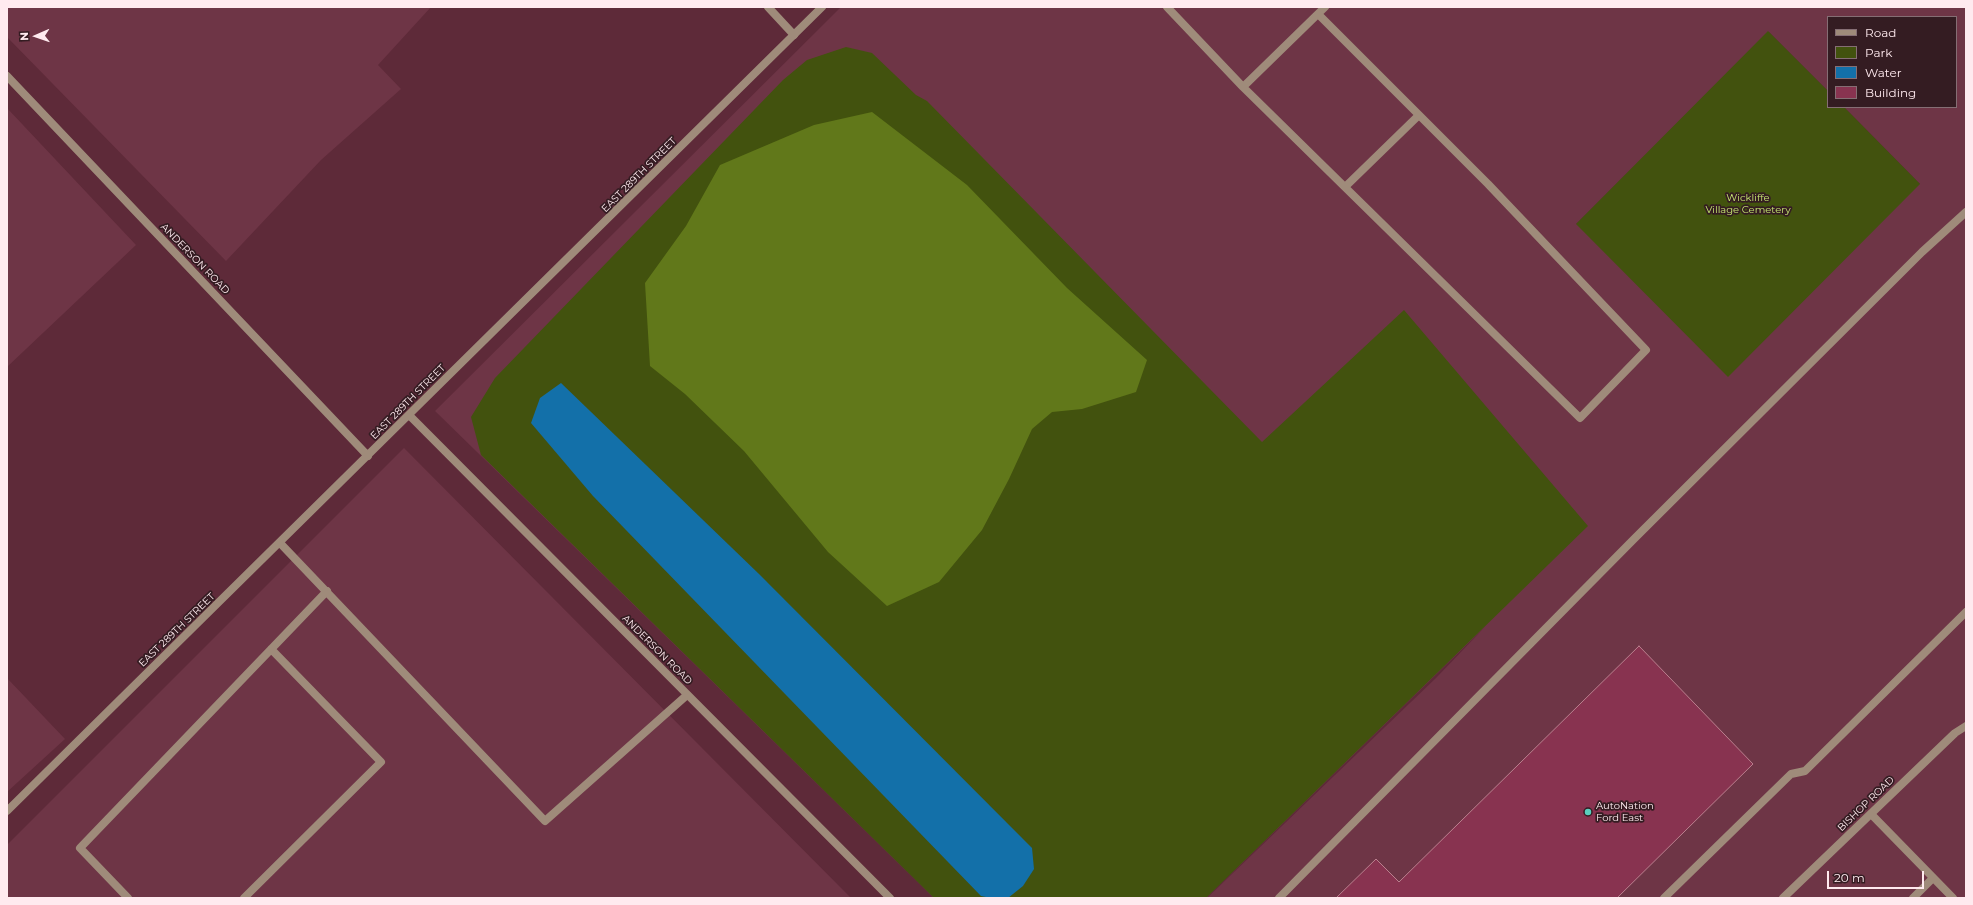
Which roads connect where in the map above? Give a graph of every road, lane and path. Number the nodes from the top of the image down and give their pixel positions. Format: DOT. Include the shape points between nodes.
graph roads {
  1 [pos="768,7"];
  2 [pos="822,7"];
  3 [pos="1167,7"];
  4 [pos="1325,7"];
  5 [pos="1318,14"];
  6 [pos="794,35"];
  7 [pos="7,76"];
  8 [pos="1243,87"];
  9 [pos="1419,115"];
  10 [pos="1345,187"];
  11 [pos="1966,212"];
  12 [pos="409,416"];
  13 [pos="368,456"];
  14 [pos="280,543"];
  15 [pos="327,591"];
  16 [pos="1966,612"];
  17 [pos="272,649"];
  18 [pos="687,694"];
  19 [pos="1966,726"];
  20 [pos="7,811"];
  21 [pos="1871,814"];
  22 [pos="1933,878"];
  23 [pos="128,898"];
  24 [pos="244,898"];
  25 [pos="890,898"];
  26 [pos="1278,898"];
  27 [pos="1664,898"];
  28 [pos="1783,898"];
  29 [pos="1913,898"];
  30 [pos="1953,898"];
  1 -- 6 [label="street"];
  2 -- 6 [label="street, EAST 289TH STREET"];
  3 -- 8 [label="street"];
  4 -- 5 [label="street"];
  5 -- 8 [label="street"];
  5 -- 9 [label="street"];
  6 -- 12 [label="street, EAST 289TH STREET"];
  7 -- 13 [label="street, ANDERSON ROAD"];
  8 -- 10 [label="street"];
  9 -- 10 [label="street"];
  9 -- 10 [label="street" via="1646,350 1580,418"];
  11 -- 26 [label="street" via="1922,252 1634,539"];
  12 -- 13 [label="street, EAST 289TH STREET"];
  12 -- 18 [label="street, ANDERSON ROAD"];
  13 -- 14 [label="street, EAST 289TH STREET"];
  14 -- 15 [label="street"];
  14 -- 20 [label="street, EAST 289TH STREET"];
  15 -- 17 [label="street"];
  15 -- 18 [label="street" via="545,821"];
  16 -- 27 [label="street" via="1805,771 1790,774"];
  17 -- 23 [label="street" via="80,848"];
  17 -- 24 [label="street" via="381,762"];
  18 -- 25 [label="street, ANDERSON ROAD"];
  19 -- 21 [label="street, BISHOP ROAD" via="1955,733"];
  21 -- 22 [label="street"];
  21 -- 28 [label="street, BISHOP ROAD"];
  22 -- 29 [label="street"];
  22 -- 30 [label="street"];
}
